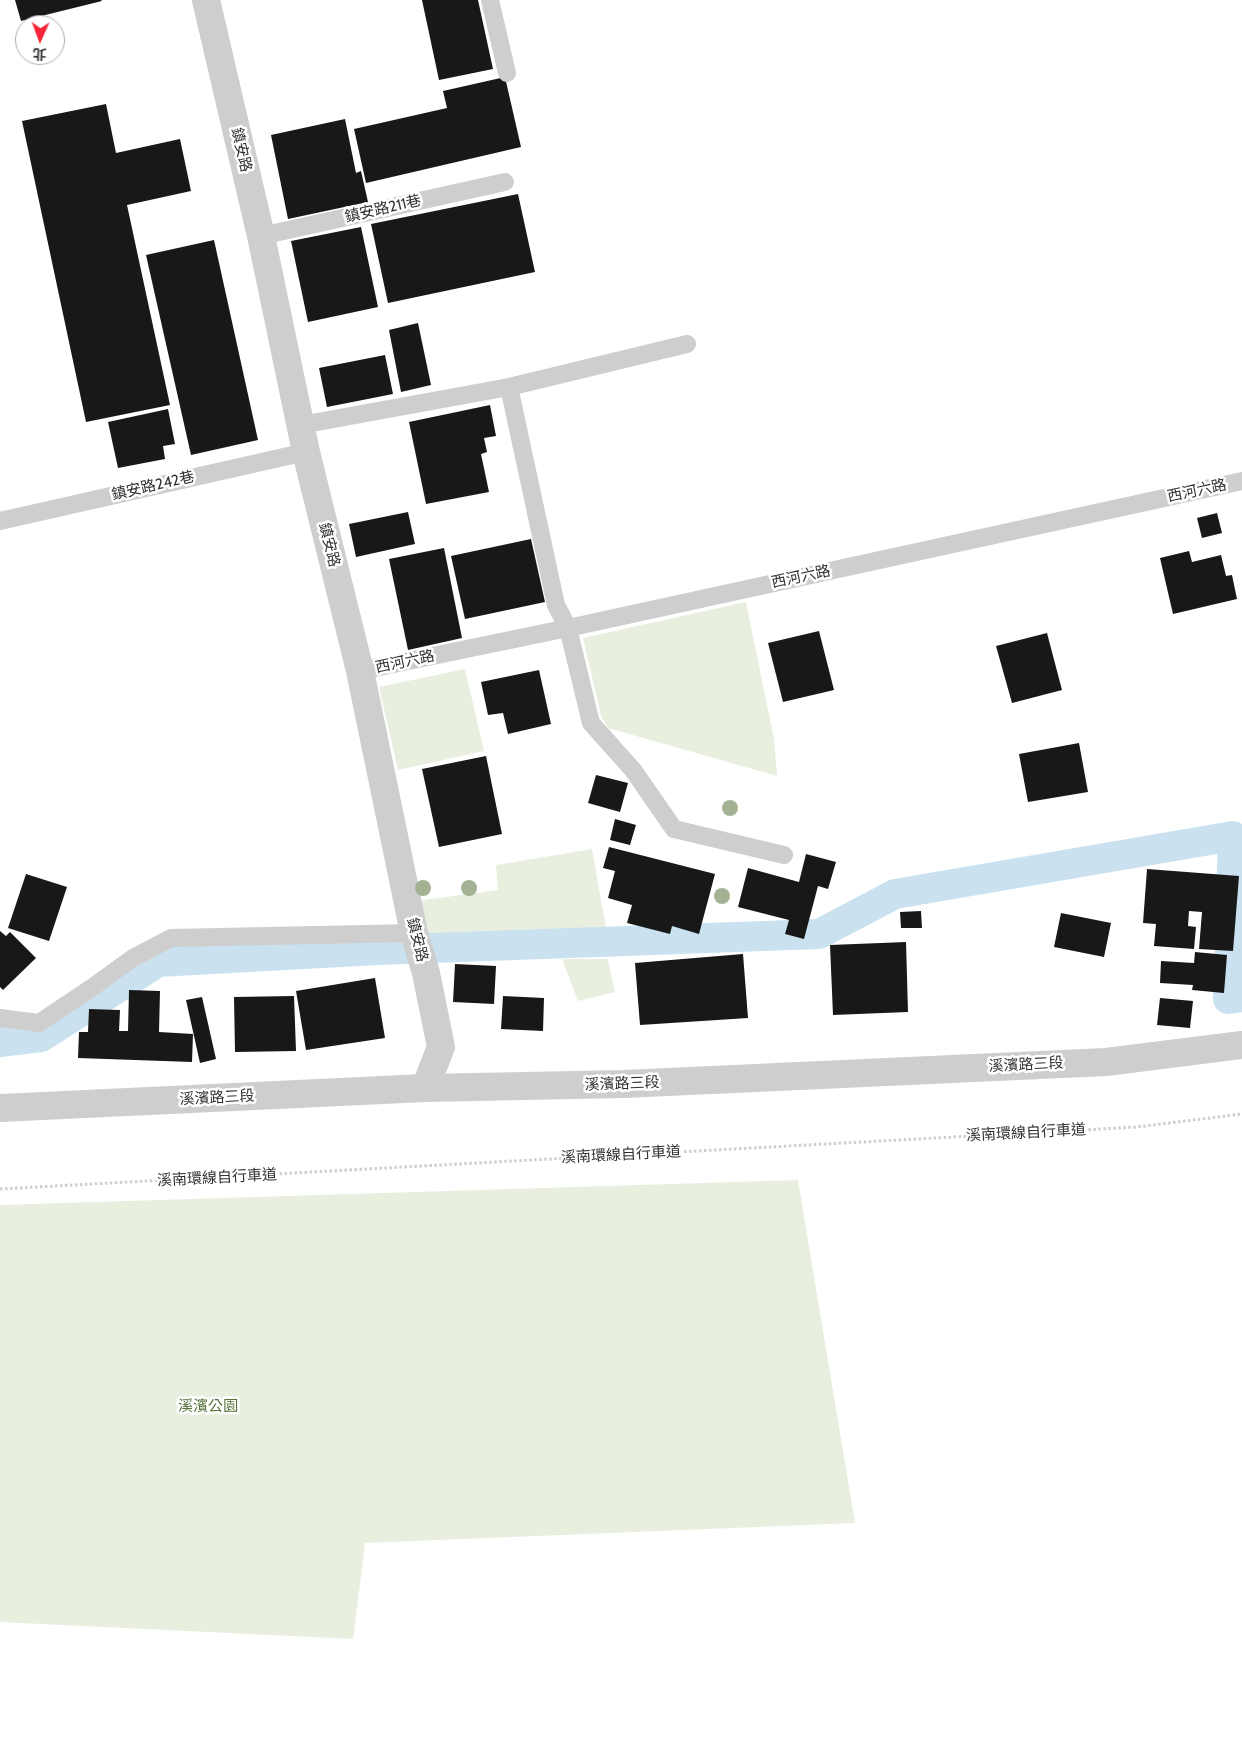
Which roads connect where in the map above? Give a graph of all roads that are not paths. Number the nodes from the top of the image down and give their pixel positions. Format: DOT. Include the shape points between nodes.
graph roads {
  1 [pos="206,0"];
  2 [pos="490,0"];
  3 [pos="507,73"];
  4 [pos="505,182"];
  5 [pos="261,236"];
  6 [pos="687,344"];
  7 [pos="509,387"];
  8 [pos="301,425"];
  9 [pos="306,452"];
  10 [pos="1242,481"];
  11 [pos="0,521"];
  12 [pos="568,628"];
  13 [pos="360,671"];
  14 [pos="784,855"];
  15 [pos="414,933"];
  16 [pos="0,1018"];
  17 [pos="1242,1045"];
  18 [pos="425,1088"];
  19 [pos="0,1108"];
  1 -- 5 [label="street, 鎮安路"];
  2 -- 3 [label="lane"];
  4 -- 5 [label="lane, 鎮安路211巷"];
  5 -- 8 [label="street, 鎮安路"];
  6 -- 7 [label="lane"];
  7 -- 8 [label="lane"];
  7 -- 12 [label="lane" via="556,605"];
  8 -- 9 [label="street, 鎮安路"];
  9 -- 11 [label="lane, 鎮安路242巷"];
  9 -- 13 [label="street, 鎮安路"];
  10 -- 12 [label="lane, 西河六路"];
  12 -- 13 [label="lane, 西河六路"];
  12 -- 14 [label="lane" via="591,723 633,770 674,830"];
  13 -- 15 [label="street, 鎮安路"];
  15 -- 16 [label="lane" via="171,938 132,958 39,1023"];
  15 -- 18 [label="street, 鎮安路" via="441,1047"];
  17 -- 18 [label="street, 溪濱路三段" via="1106,1062 624,1084"];
  18 -- 19 [label="street, 溪濱路三段"];
}
